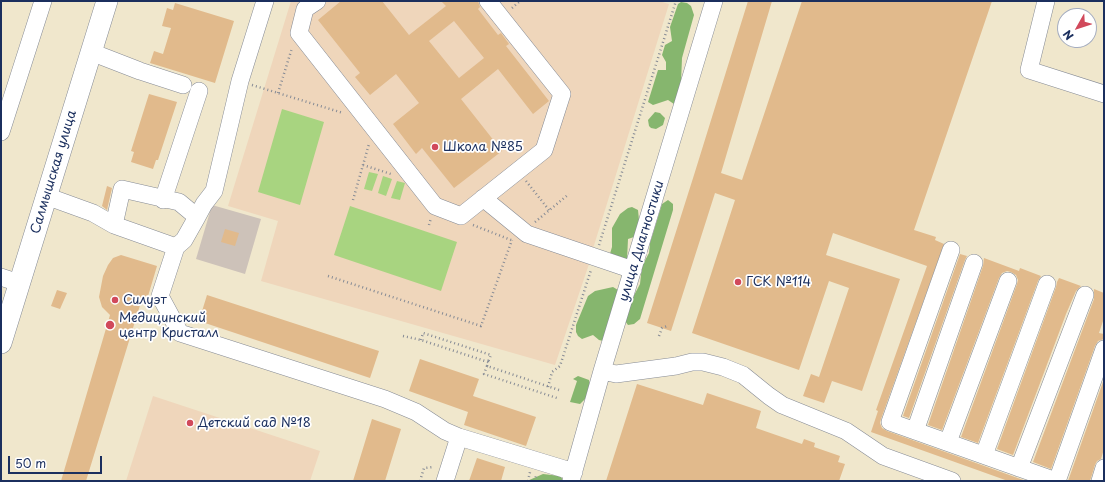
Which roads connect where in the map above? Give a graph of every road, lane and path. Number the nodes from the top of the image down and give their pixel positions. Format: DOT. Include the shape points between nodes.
graph roads {
  1 [pos="43,1"];
  2 [pos="107,1"];
  3 [pos="265,1"];
  4 [pos="317,1"];
  5 [pos="488,1"];
  6 [pos="676,1"];
  7 [pos="714,1"];
  8 [pos="1046,1"];
  9 [pos="503,9"];
  10 [pos="299,33"];
  11 [pos="91,52"];
  12 [pos="240,81"];
  13 [pos="183,85"];
  14 [pos="199,91"];
  15 [pos="278,93"];
  16 [pos="1104,94"];
  17 [pos="371,125"];
  18 [pos="1,132"];
  19 [pos="518,171"];
  20 [pos="569,194"];
  21 [pos="46,196"];
  22 [pos="483,198"];
  23 [pos="163,200"];
  24 [pos="353,200"];
  25 [pos="549,210"];
  26 [pos="461,216"];
  27 [pos="197,217"];
  28 [pos="114,225"];
  29 [pos="517,233"];
  30 [pos="176,247"];
  31 [pos="951,250"];
  32 [pos="595,256"];
  33 [pos="974,263"];
  34 [pos="633,270"];
  35 [pos="328,276"];
  36 [pos="10,280"];
  37 [pos="1008,280"];
  38 [pos="1047,284"];
  39 [pos="1085,295"];
  40 [pos="667,326"];
  41 [pos="403,336"];
  42 [pos="659,336"];
  43 [pos="421,340"];
  44 [pos="1,343"];
  45 [pos="1104,349"];
  46 [pos="488,362"];
  47 [pos="487,366"];
  48 [pos="602,371"];
  49 [pos="548,387"];
  50 [pos="559,390"];
  51 [pos="557,398"];
  52 [pos="915,430"];
  53 [pos="459,437"];
  54 [pos="948,442"];
  55 [pos="984,455"];
  56 [pos="1019,468"];
  57 [pos="1104,468"];
  58 [pos="572,476"];
  59 [pos="445,481"];
  60 [pos="952,481"];
  61 [pos="1056,481"];
  62 [pos="1100,481"];
  1 -- 18 [label="street"];
  2 -- 11 [label="main road, Салмышская улица"];
  3 -- 12 [label="street"];
  4 -- 10 [label="street" via="306,10"];
  5 -- 9 [label="street"];
  6 -- 32 [label="path"];
  7 -- 34 [label="street, улица Диагностики"];
  8 -- 16 [label="street" via="1028,70"];
  9 -- 19 [label="street" via="562,94 544,150"];
  10 -- 15 [label="path" via="295,38"];
  10 -- 17 [label="street"];
  11 -- 13 [label="street"];
  11 -- 21 [label="main road, Салмышская улица"];
  12 -- 15 [label="path"];
  12 -- 27 [label="street" via="214,191"];
  14 -- 23 [label="street"];
  15 -- 17 [label="path"];
  17 -- 24 [label="path"];
  17 -- 26 [label="street" via="435,206"];
  19 -- 22 [label="street"];
  19 -- 25 [label="path"];
  20 -- 25 [label="path"];
  21 -- 28 [label="street" via="93,213"];
  21 -- 36 [label="main road, Салмышская улица"];
  22 -- 26 [label="street"];
  22 -- 29 [label="street"];
  23 -- 27 [label="street" via="179,202"];
  23 -- 28 [label="street" via="122,189"];
  25 -- 29 [label="path"];
  26 -- 29 [label="path" via="464,222"];
  27 -- 30 [label="street" via="184,240"];
  28 -- 30 [label="street"];
  29 -- 32 [label="street"];
  29 -- 35 [label="path" via="481,326"];
  30 -- 53 [label="street" via="160,296 180,333 385,399 416,412 444,431"];
  31 -- 52 [label="street" via="890,422"];
  32 -- 34 [label="street"];
  32 -- 49 [label="path" via="560,366 552,372"];
  33 -- 52 [label="street"];
  34 -- 48 [label="street, улица Диагностики"];
  36 -- 44 [label="main road, Салмышская улица"];
  37 -- 54 [label="street"];
  38 -- 55 [label="street"];
  39 -- 56 [label="street"];
  40 -- 42 [label="path" via="662,328"];
  41 -- 43 [label="path"];
  43 -- 46 [label="path"];
  43 -- 46 [label="path" via="423,333 491,355"];
  45 -- 61 [label="street"];
  46 -- 47 [label="path"];
  47 -- 49 [label="path"];
  47 -- 51 [label="path" via="484,374"];
  48 -- 58 [label="street, улица Диагностики"];
  48 -- 60 [label="street" via="616,374 692,362 723,367 743,375 782,405 846,431 883,456"];
  49 -- 50 [label="path"];
  52 -- 54 [label="street"];
  53 -- 58 [label="street"];
  53 -- 59 [label="street"];
  54 -- 55 [label="street"];
  55 -- 56 [label="street"];
  56 -- 61 [label="street"];
  57 -- 62 [label="street"];
}
